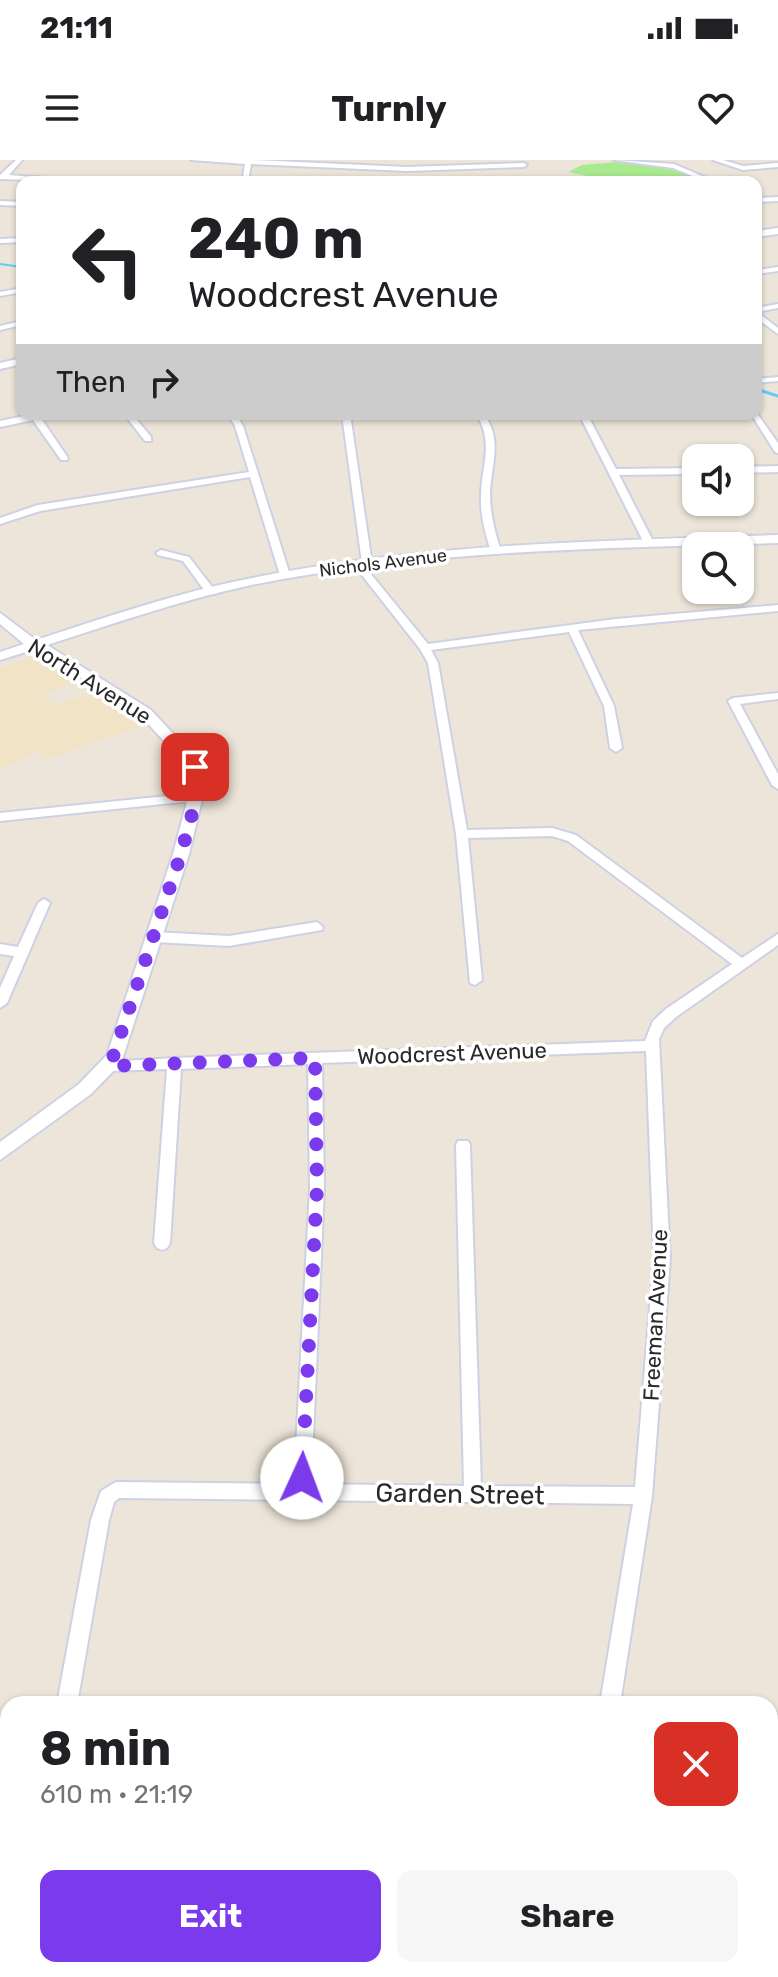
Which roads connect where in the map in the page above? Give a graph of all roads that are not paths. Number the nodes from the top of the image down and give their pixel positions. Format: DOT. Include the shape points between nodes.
graph roads {
  1 [pos="19,160"];
  2 [pos="194,160"];
  3 [pos="479,160"];
  4 [pos="617,160"];
  5 [pos="716,160"];
  6 [pos="248,162"];
  7 [pos="524,165"];
  8 [pos="778,165"];
  9 [pos="336,166"];
  10 [pos="407,169"];
  11 [pos="486,172"];
  12 [pos="337,176"];
  13 [pos="411,176"];
  14 [pos="698,176"];
  15 [pos="2,177"];
  16 [pos="762,317"];
  17 [pos="778,332"];
  18 [pos="38,420"];
  19 [pos="133,420"];
  20 [pos="236,420"];
  21 [pos="347,420"];
  22 [pos="483,420"];
  23 [pos="586,420"];
  24 [pos="759,420"];
  25 [pos="148,439"];
  26 [pos="778,450"];
  27 [pos="64,458"];
  28 [pos="778,469"];
  29 [pos="754,470"];
  30 [pos="682,471"];
  31 [pos="612,472"];
  32 [pos="252,474"];
  33 [pos="0,521"];
  34 [pos="778,539"];
  35 [pos="649,543"];
  36 [pos="496,551"];
  37 [pos="161,553"];
  38 [pos="363,564"];
  39 [pos="285,575"];
  40 [pos="211,592"];
  41 [pos="778,608"];
  42 [pos="0,617"];
  43 [pos="572,628"];
  44 [pos="34,645"];
  45 [pos="425,648"];
  46 [pos="0,656"];
  47 [pos="778,696"];
  48 [pos="616,748"];
  49 [pos="778,785"];
  50 [pos="197,797"];
  51 [pos="0,817"];
  52 [pos="462,834"];
  53 [pos="44,903"];
  54 [pos="317,927"];
  55 [pos="154,937"];
  56 [pos="778,939"];
  57 [pos="0,949"];
  58 [pos="23,952"];
  59 [pos="741,964"];
  60 [pos="475,980"];
  61 [pos="0,1003"];
  62 [pos="650,1046"];
  63 [pos="315,1058"];
  64 [pos="174,1063"];
  65 [pos="110,1066"];
  66 [pos="463,1145"];
  67 [pos="0,1152"];
  68 [pos="162,1243"];
  69 [pos="302,1491"];
  70 [pos="473,1495"];
  71 [pos="643,1496"];
  72 [pos="68,1696"];
  73 [pos="611,1696"];
  1 -- 15 [label="street"];
  2 -- 6 [label="street"];
  3 -- 11 [label="street"];
  4 -- 14 [label="street" via="674,166"];
  5 -- 8 [label="street" via="743,168"];
  6 -- 9 [label="street"];
  7 -- 11 [label="street"];
  9 -- 10 [label="street"];
  9 -- 12 [label="street"];
  10 -- 11 [label="street"];
  10 -- 13 [label="street"];
  16 -- 17 [label="street"];
  18 -- 27 [label="street"];
  19 -- 25 [label="street"];
  20 -- 32 [label="street"];
  21 -- 38 [label="street"];
  22 -- 36 [label="street" via="492,435 486,506"];
  23 -- 31 [label="street"];
  24 -- 26 [label="street"];
  28 -- 29 [label="street"];
  30 -- 31 [label="street"];
  31 -- 35 [label="street"];
  32 -- 33 [label="street" via="38,508"];
  32 -- 39 [label="street"];
  34 -- 35 [label="main road, Nichols Avenue"];
  35 -- 36 [label="main road, Nichols Avenue"];
  36 -- 38 [label="main road, Nichols Avenue"];
  37 -- 40 [label="street" via="186,559"];
  38 -- 39 [label="main road, Nichols Avenue"];
  38 -- 45 [label="street"];
  39 -- 40 [label="main road, Nichols Avenue"];
  40 -- 44 [label="main road, Nichols Avenue"];
  41 -- 43 [label="street"];
  42 -- 44 [label="main road, North Avenue"];
  43 -- 45 [label="street"];
  43 -- 48 [label="street" via="609,706"];
  44 -- 46 [label="main road, Nichols Avenue"];
  44 -- 50 [label="main road, North Avenue" via="146,713 195,767"];
  45 -- 52 [label="street" via="433,663"];
  47 -- 49 [label="street" via="733,701"];
  50 -- 51 [label="street"];
  50 -- 55 [label="main road, North Avenue"];
  52 -- 59 [label="street" via="552,832 572,838"];
  52 -- 60 [label="street"];
  53 -- 58 [label="street"];
  54 -- 55 [label="street" via="229,941"];
  55 -- 65 [label="main road, North Avenue"];
  56 -- 59 [label="street"];
  57 -- 58 [label="street"];
  58 -- 61 [label="street"];
  59 -- 62 [label="street" via="665,1018"];
  62 -- 63 [label="street, Woodcrest Avenue"];
  62 -- 71 [label="street, Freeman Avenue" via="662,1258"];
  63 -- 64 [label="street, Woodcrest Avenue"];
  63 -- 69 [label="street" via="317,1188"];
  64 -- 65 [label="street, Woodcrest Avenue"];
  64 -- 68 [label="street"];
  65 -- 67 [label="main road, North Avenue"];
  66 -- 70 [label="street"];
  69 -- 70 [label="street, Garden Street"];
  69 -- 72 [label="street, Garden Street" via="134,1488 107,1497"];
  70 -- 71 [label="street, Garden Street"];
  71 -- 73 [label="street, Freeman Avenue"];
}
